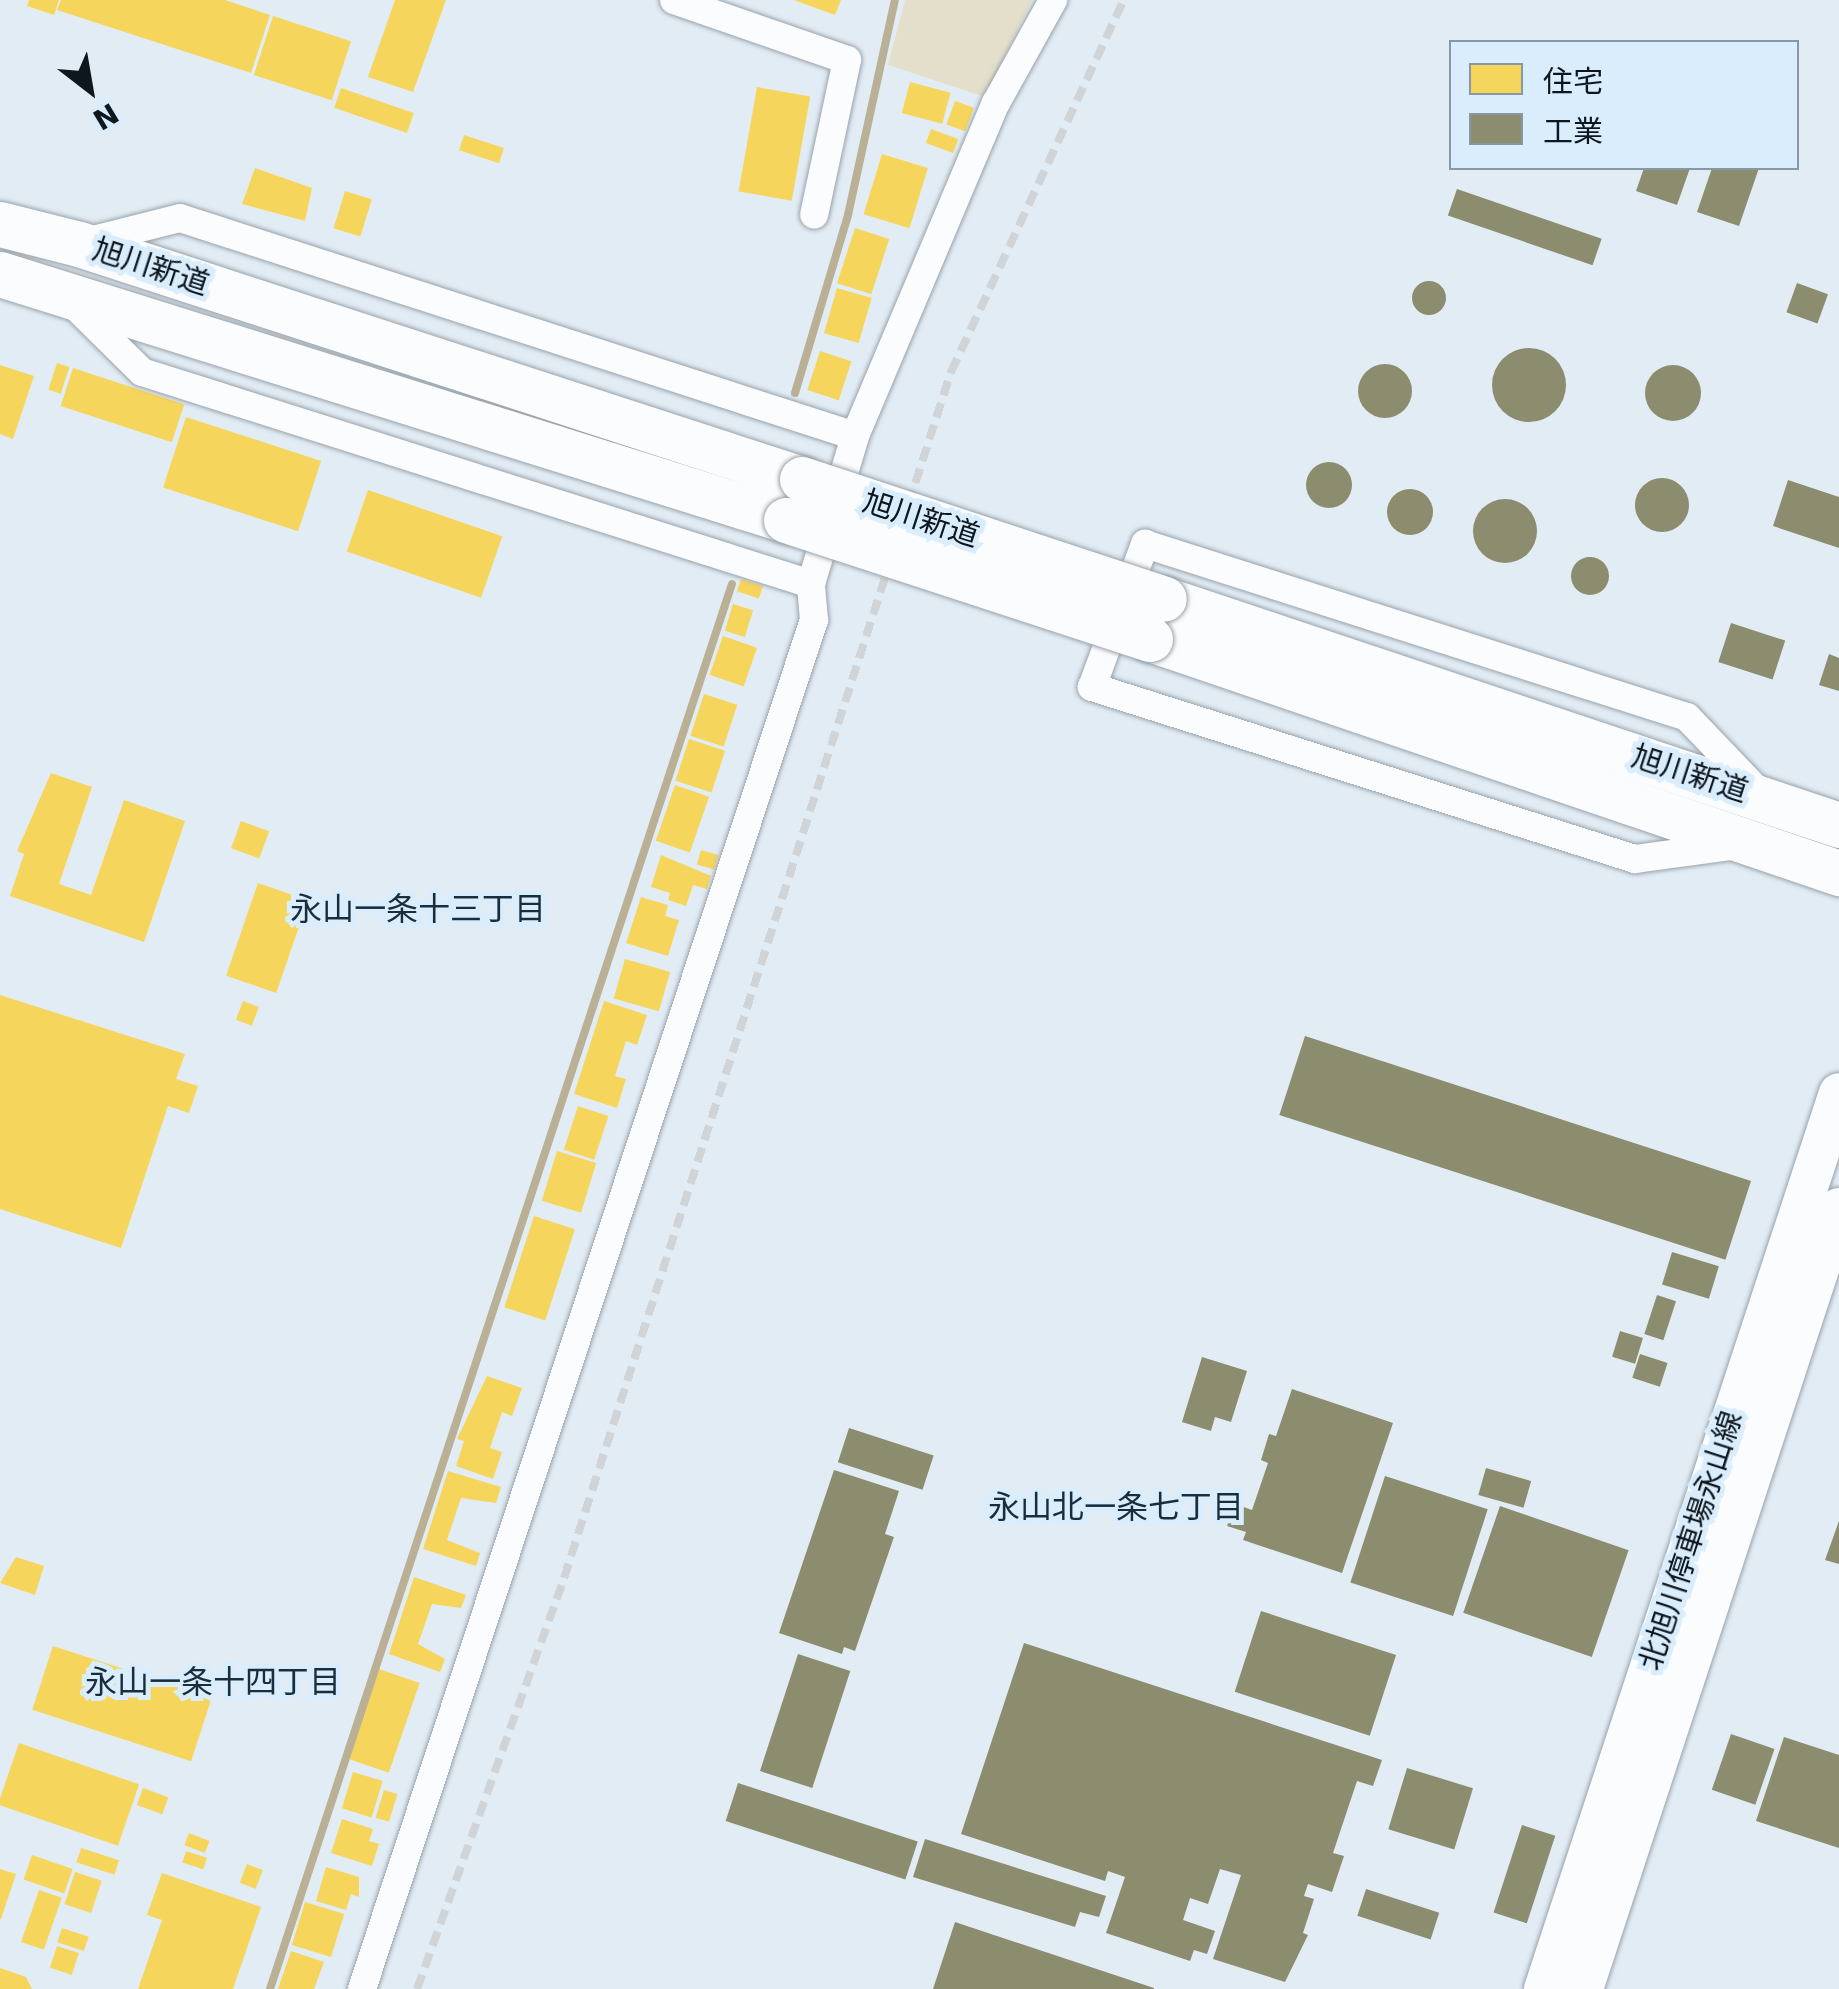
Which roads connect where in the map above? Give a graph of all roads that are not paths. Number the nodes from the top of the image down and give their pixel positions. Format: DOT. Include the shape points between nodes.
graph roads {
  1 [pos="674,0"];
  2 [pos="1053,0"];
  3 [pos="814,215"];
  4 [pos="0,224"];
  5 [pos="79,244"];
  6 [pos="0,274"];
  7 [pos="64,294"];
  8 [pos="855,436"];
  9 [pos="794,500"];
  10 [pos="811,584"];
  11 [pos="1157,619"];
  12 [pos="1766,799"];
  13 [pos="1839,825"];
  14 [pos="1749,843"];
  15 [pos="1839,872"];
  16 [pos="1839,1092"];
  17 [pos="1839,1208"];
  18 [pos="362,1989"];
  19 [pos="1544,1989"];
  20 [pos="1582,1989"];
  1 -- 3 [label="street" via="848,60"];
  2 -- 8 [label="street" via="996,102"];
  4 -- 5 [label="highway, 旭川新道"];
  5 -- 8 [label="street" via="180,218"];
  5 -- 9 [label="highway, 旭川新道"];
  6 -- 7 [label="highway, 旭川新道"];
  7 -- 9 [label="highway, 旭川新道"];
  7 -- 10 [label="street" via="142,372"];
  8 -- 10 [label="street"];
  9 -- 11 [label="highway, 旭川新道, bridge"];
  10 -- 18 [label="street" via="814,620"];
  11 -- 12 [label="highway, 旭川新道"];
  11 -- 14 [label="highway, 旭川新道"];
  12 -- 13 [label="highway, 旭川新道"];
  12 -- 14 [label="street" via="1687,717 1145,544 1092,688 1635,858"];
  14 -- 15 [label="highway, 旭川新道"];
  16 -- 19 [label="main road, 北旭川停車場永山線"];
  17 -- 20 [label="main road, 北旭川停車場永山線"];
}
